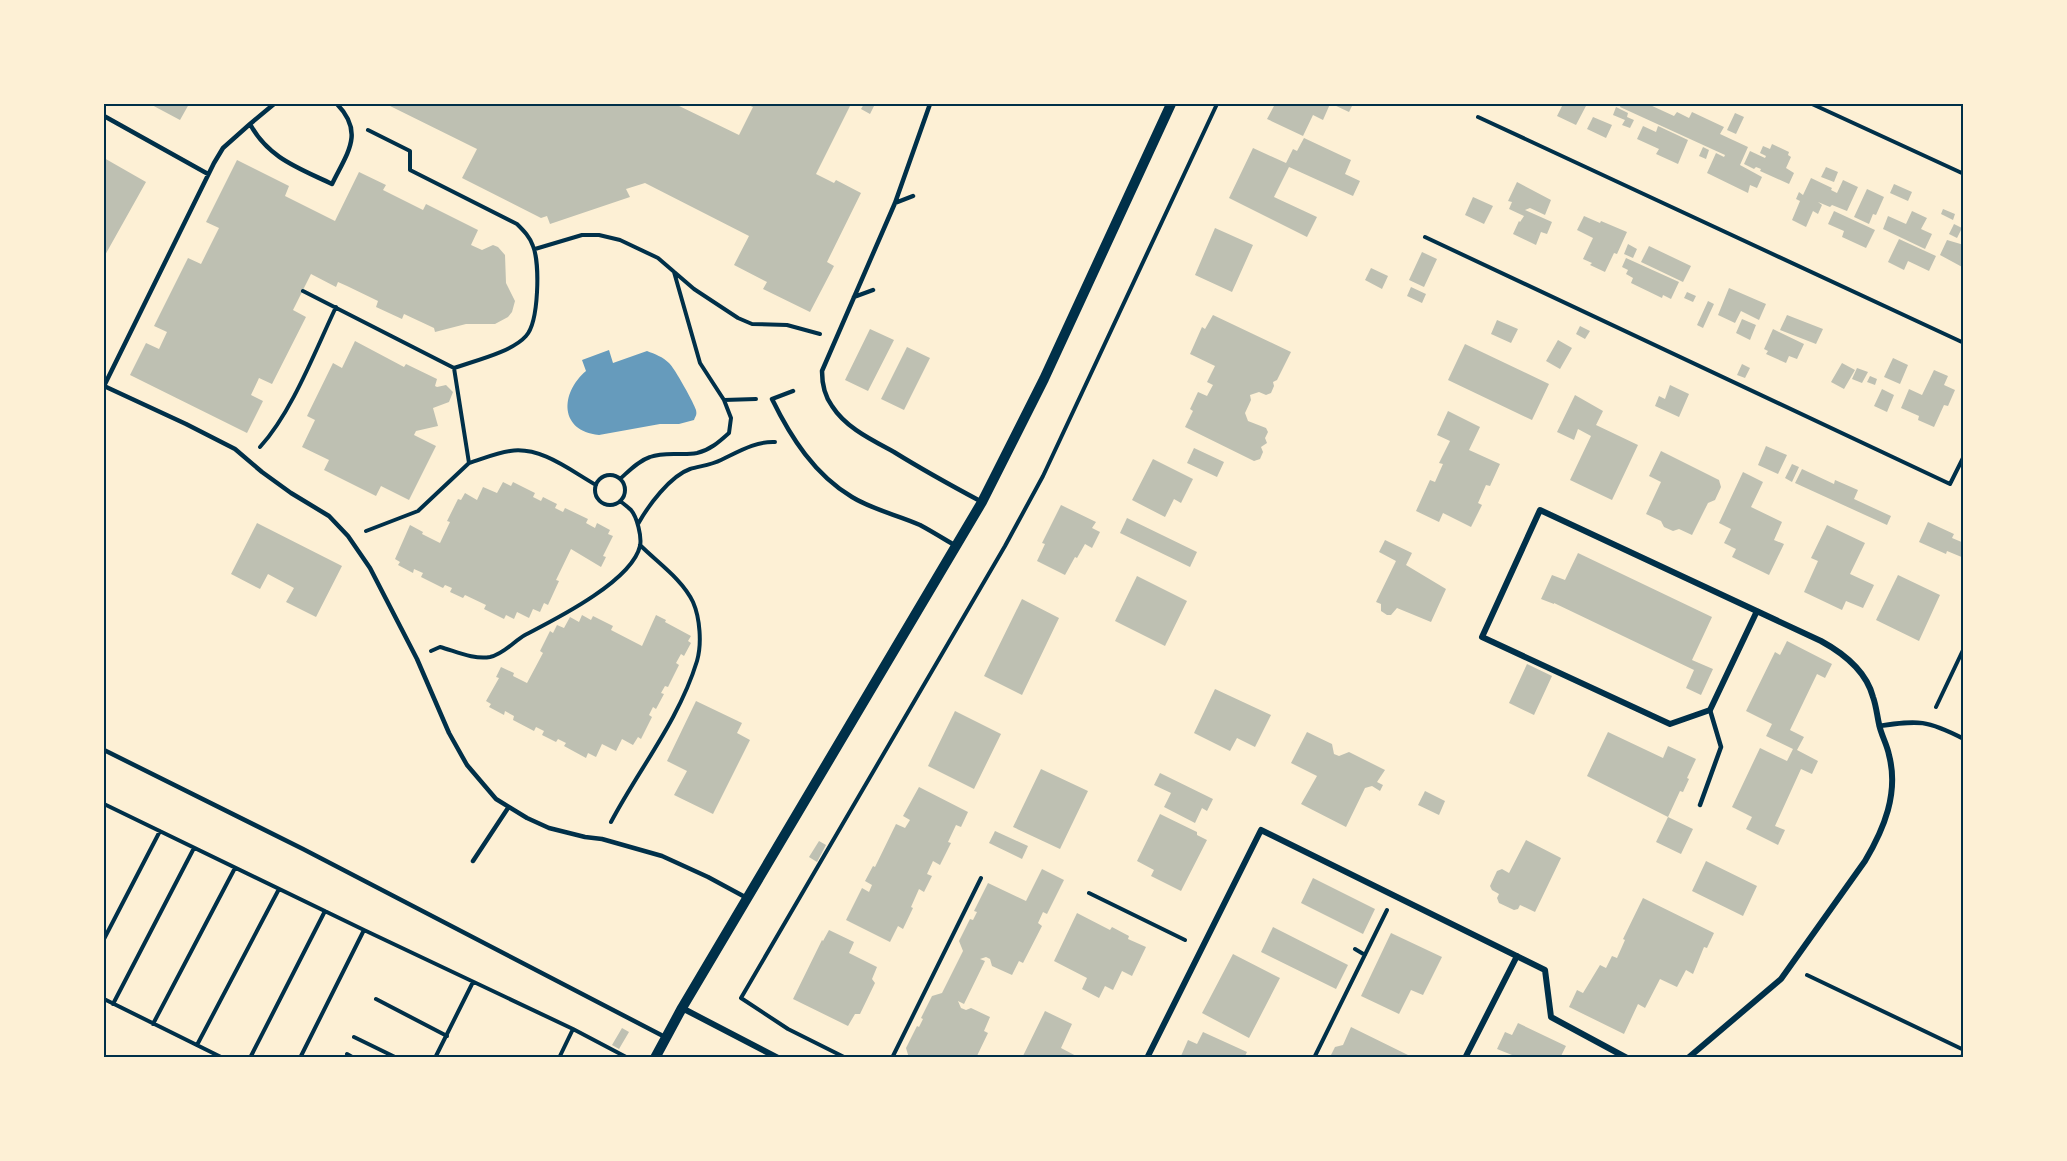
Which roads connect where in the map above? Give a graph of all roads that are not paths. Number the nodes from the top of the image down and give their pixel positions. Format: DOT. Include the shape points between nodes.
graph roads {
  1 [pos="272,104"];
  2 [pos="337,104"];
  3 [pos="931,104"];
  4 [pos="1171,104"];
  5 [pos="104,116"];
  6 [pos="250,124"];
  7 [pos="208,174"];
  8 [pos="913,196"];
  9 [pos="895,203"];
  10 [pos="873,291"];
  11 [pos="854,297"];
  12 [pos="104,386"];
  13 [pos="793,391"];
  14 [pos="982,502"];
  15 [pos="956,546"];
  16 [pos="1757,611"];
  17 [pos="1710,710"];
  18 [pos="1879,726"];
  19 [pos="1964,739"];
  20 [pos="104,750"];
  21 [pos="1700,805"];
  22 [pos="508,808"];
  23 [pos="473,861"];
  24 [pos="748,899"];
  25 [pos="1517,956"];
  26 [pos="682,1008"];
  27 [pos="666,1037"];
  28 [pos="655,1058"];
  29 [pos="778,1058"];
  30 [pos="1147,1058"];
  31 [pos="1465,1058"];
  32 [pos="1627,1058"];
  33 [pos="1688,1058"];
  1 -- 6 [label="lane"];
  2 -- 6 [label="lane" via="347,114 352,129 351,145 332,184 278,157"];
  3 -- 9 [label="lane"];
  4 -- 14 [label="street" via="1044,379"];
  5 -- 7 [label="lane"];
  6 -- 7 [label="lane" via="224,148"];
  7 -- 12 [label="lane"];
  8 -- 9 [label="lane"];
  9 -- 11 [label="lane"];
  10 -- 11 [label="lane"];
  11 -- 14 [label="lane" via="822,371 822,386 831,406 859,432"];
  12 -- 22 [label="lane" via="235,449 291,494 329,516 370,568 466,765"];
  13 -- 15 [label="lane" via="772,399 797,444 830,482 853,498"];
  14 -- 15 [label="street"];
  15 -- 24 [label="street"];
  16 -- 17 [label="street"];
  16 -- 17 [label="street" via="1540,510 1482,637 1670,724"];
  16 -- 18 [label="street" via="1843,653 1860,671 1873,694"];
  17 -- 21 [label="lane" via="1721,747"];
  18 -- 19 [label="lane" via="1923,722"];
  18 -- 33 [label="street" via="1890,756 1890,806 1884,827 1865,861 1791,967 1770,990"];
  20 -- 27 [label="lane"];
  22 -- 23 [label="lane"];
  22 -- 24 [label="lane" via="549,828 662,856"];
  24 -- 26 [label="street"];
  25 -- 30 [label="street" via="1261,830"];
  25 -- 31 [label="street"];
  25 -- 32 [label="street" via="1545,970 1551,1017"];
  26 -- 27 [label="street"];
  26 -- 29 [label="street"];
  27 -- 28 [label="street"];
}
